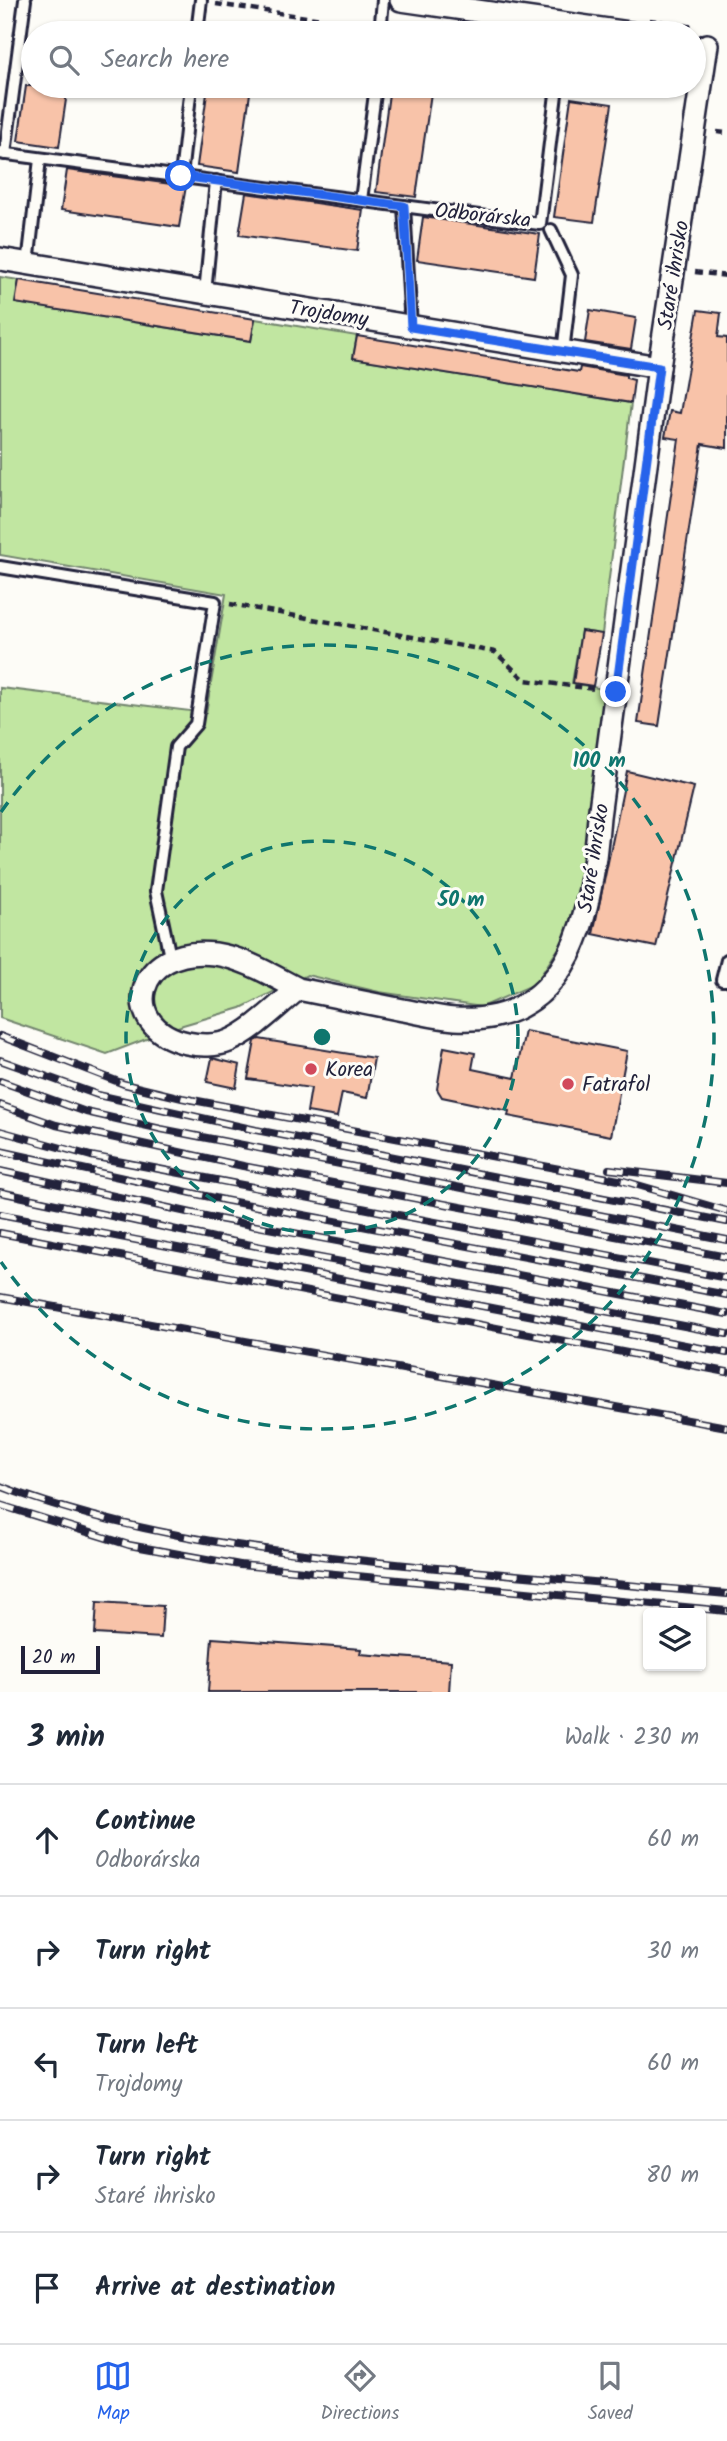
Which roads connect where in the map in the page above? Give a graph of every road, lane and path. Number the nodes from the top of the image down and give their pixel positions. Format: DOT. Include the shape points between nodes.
graph roads {
  1 [pos="26,0"];
  2 [pos="383,0"];
  3 [pos="401,0"];
  4 [pos="201,1"];
  5 [pos="476,5"];
  6 [pos="23,21"];
  7 [pos="198,21"];
  8 [pos="325,21"];
  9 [pos="382,21"];
  10 [pos="537,21"];
  11 [pos="21,32"];
  12 [pos="190,98"];
  13 [pos="374,98"];
  14 [pos="556,98"];
  15 [pos="699,98"];
  16 [pos="2,154"];
  17 [pos="40,159"];
  18 [pos="181,176"];
  19 [pos="216,181"];
  20 [pos="361,200"];
  21 [pos="404,206"];
  22 [pos="551,230"];
  23 [pos="0,259"];
  24 [pos="28,264"];
  25 [pos="674,270"];
  26 [pos="727,276"];
  27 [pos="205,293"];
  28 [pos="411,327"];
  29 [pos="563,352"];
  30 [pos="659,367"];
  31 [pos="0,567"];
  32 [pos="215,601"];
  33 [pos="616,692"];
  34 [pos="170,957"];
  35 [pos="727,960"];
  36 [pos="727,980"];
  37 [pos="298,989"];
  1 -- 6 [label="lane"];
  2 -- 9 [label="lane"];
  3 -- 5 [label="street"];
  4 -- 7 [label="lane"];
  4 -- 8 [label="path"];
  5 -- 10 [label="street"];
  11 -- 16 [label="lane"];
  12 -- 18 [label="lane"];
  13 -- 20 [label="lane"];
  14 -- 21 [label="lane, Odborárska" via="540,224"];
  15 -- 25 [label="street, Staré ihrisko"];
  16 -- 17 [label="lane, Odborárska"];
  17 -- 18 [label="lane, Odborárska"];
  17 -- 24 [label="lane"];
  18 -- 19 [label="lane, Odborárska"];
  19 -- 20 [label="lane, Odborárska"];
  19 -- 27 [label="lane"];
  20 -- 21 [label="lane, Odborárska"];
  21 -- 28 [label="lane"];
  22 -- 29 [label="lane" via="572,275"];
  23 -- 24 [label="street, Trojdomy"];
  24 -- 27 [label="street, Trojdomy"];
  25 -- 26 [label="path"];
  25 -- 30 [label="street, Staré ihrisko"];
  27 -- 28 [label="street, Trojdomy"];
  28 -- 29 [label="street, Trojdomy"];
  29 -- 30 [label="street, Trojdomy"];
  30 -- 33 [label="street, Staré ihrisko"];
  31 -- 32 [label="lane"];
  32 -- 33 [label="path" via="495,652 525,680"];
  32 -- 34 [label="lane" via="196,724 176,747 156,891"];
  33 -- 37 [label="street, Staré ihrisko" via="587,912 575,945 545,991 520,1009 492,1018 455,1019"];
  34 -- 37 [label="street, Staré ihrisko" via="216,954"];
  34 -- 37 [label="street" via="149,973 143,996 146,1014 157,1031 178,1041 199,1046 229,1041"];
  35 -- 36 [label="lane" via="722,979"];
}
